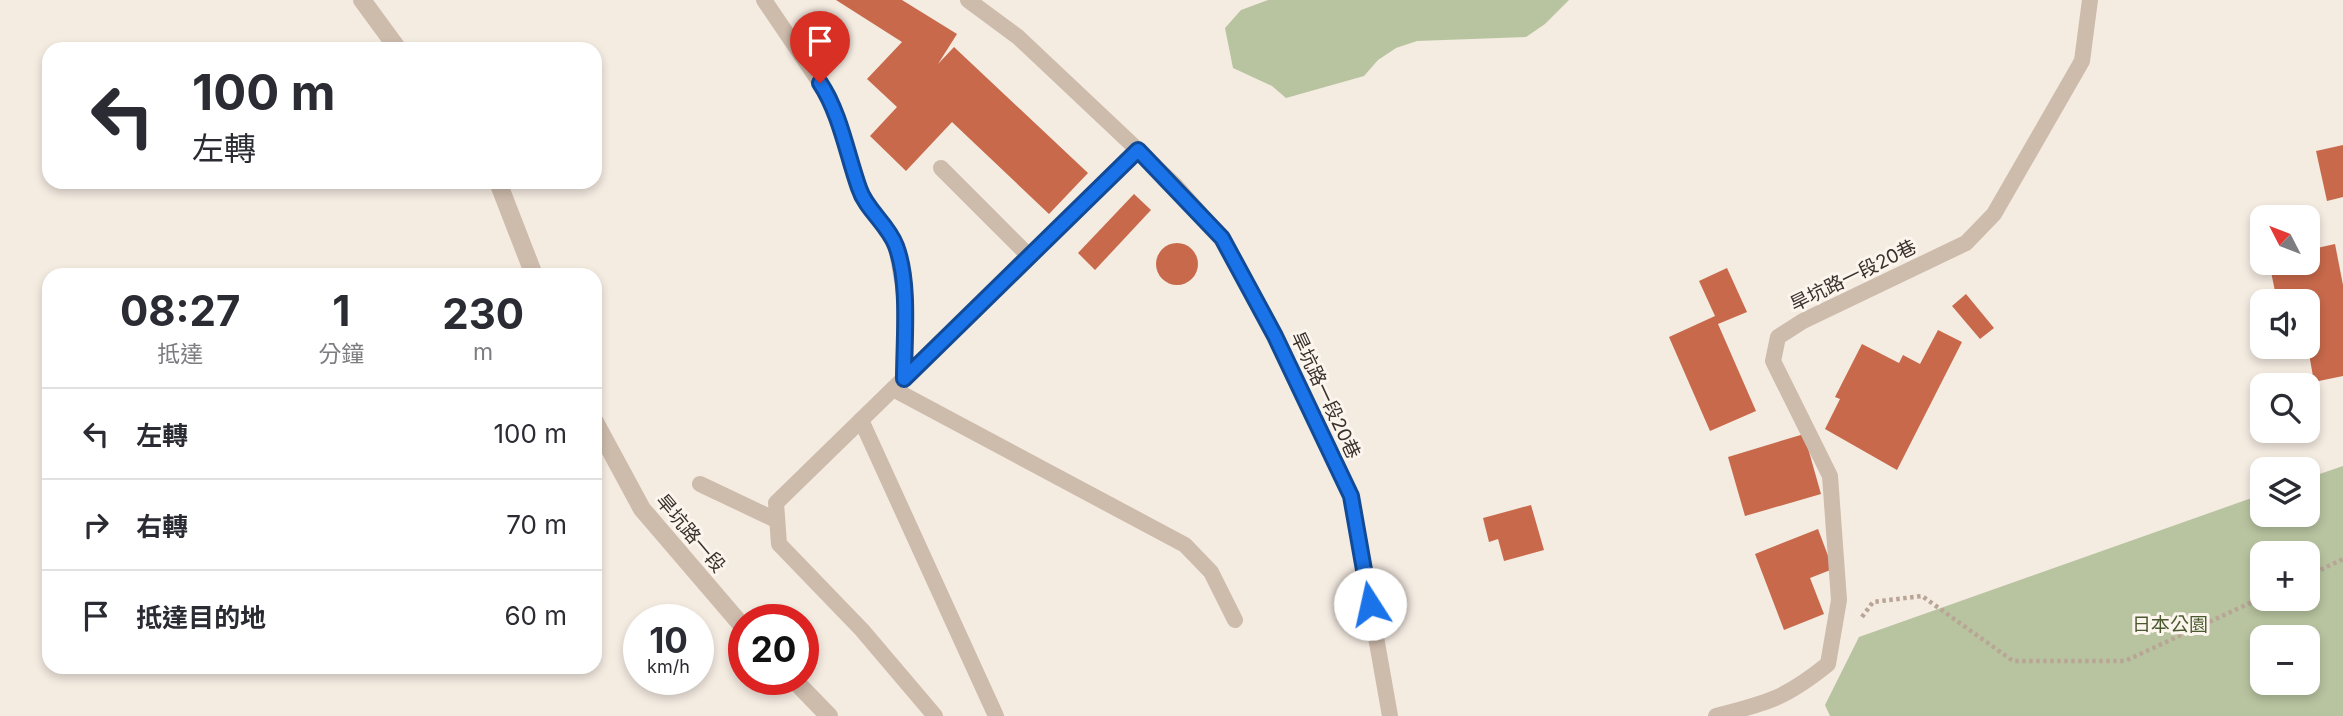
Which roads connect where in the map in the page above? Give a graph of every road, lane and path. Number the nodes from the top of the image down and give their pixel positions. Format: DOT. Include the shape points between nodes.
graph roads {
  1 [pos="362,0"];
  2 [pos="764,0"];
  3 [pos="968,0"];
  4 [pos="2090,0"];
  5 [pos="393,42"];
  6 [pos="1138,150"];
  7 [pos="941,168"];
  8 [pos="501,189"];
  9 [pos="1030,256"];
  10 [pos="531,268"];
  11 [pos="898,384"];
  12 [pos="861,420"];
  13 [pos="602,435"];
  14 [pos="700,484"];
  15 [pos="776,520"];
  16 [pos="2343,559"];
  17 [pos="2320,570"];
  18 [pos="2250,603"];
  19 [pos="728,609"];
  20 [pos="1235,620"];
  21 [pos="1858,623"];
  22 [pos="809,695"];
  23 [pos="830,716"];
  24 [pos="935,716"];
  25 [pos="996,716"];
  26 [pos="1390,716"];
  27 [pos="1716,716"];
  1 -- 5 [label="street"];
  2 -- 11 [label="lane" via="828,96 863,198 896,245 905,298"];
  3 -- 6 [label="lane, 旱坑路一段20巷" via="1018,37"];
  4 -- 27 [label="lane, 旱坑路一段20巷" via="2082,61 1994,214 1966,243 1778,337 1773,361 1830,476 1837,613 1828,664 1797,690 1766,704"];
  6 -- 9 [label="lane"];
  6 -- 26 [label="lane, 旱坑路一段20巷" via="1222,238 1275,336 1351,496"];
  7 -- 9 [label="lane"];
  8 -- 10 [label="street"];
  9 -- 11 [label="lane"];
  11 -- 12 [label="lane"];
  11 -- 20 [label="lane" via="1185,545 1211,572"];
  12 -- 15 [label="lane" via="776,503"];
  12 -- 25 [label="lane"];
  13 -- 19 [label="street, 旱坑路一段" via="642,509"];
  14 -- 15 [label="lane"];
  15 -- 24 [label="lane" via="779,544 862,630"];
  16 -- 17 [label="path"];
  18 -- 21 [label="path" via="2125,661 2013,662 1922,596 1873,602"];
  22 -- 23 [label="street"];
}
